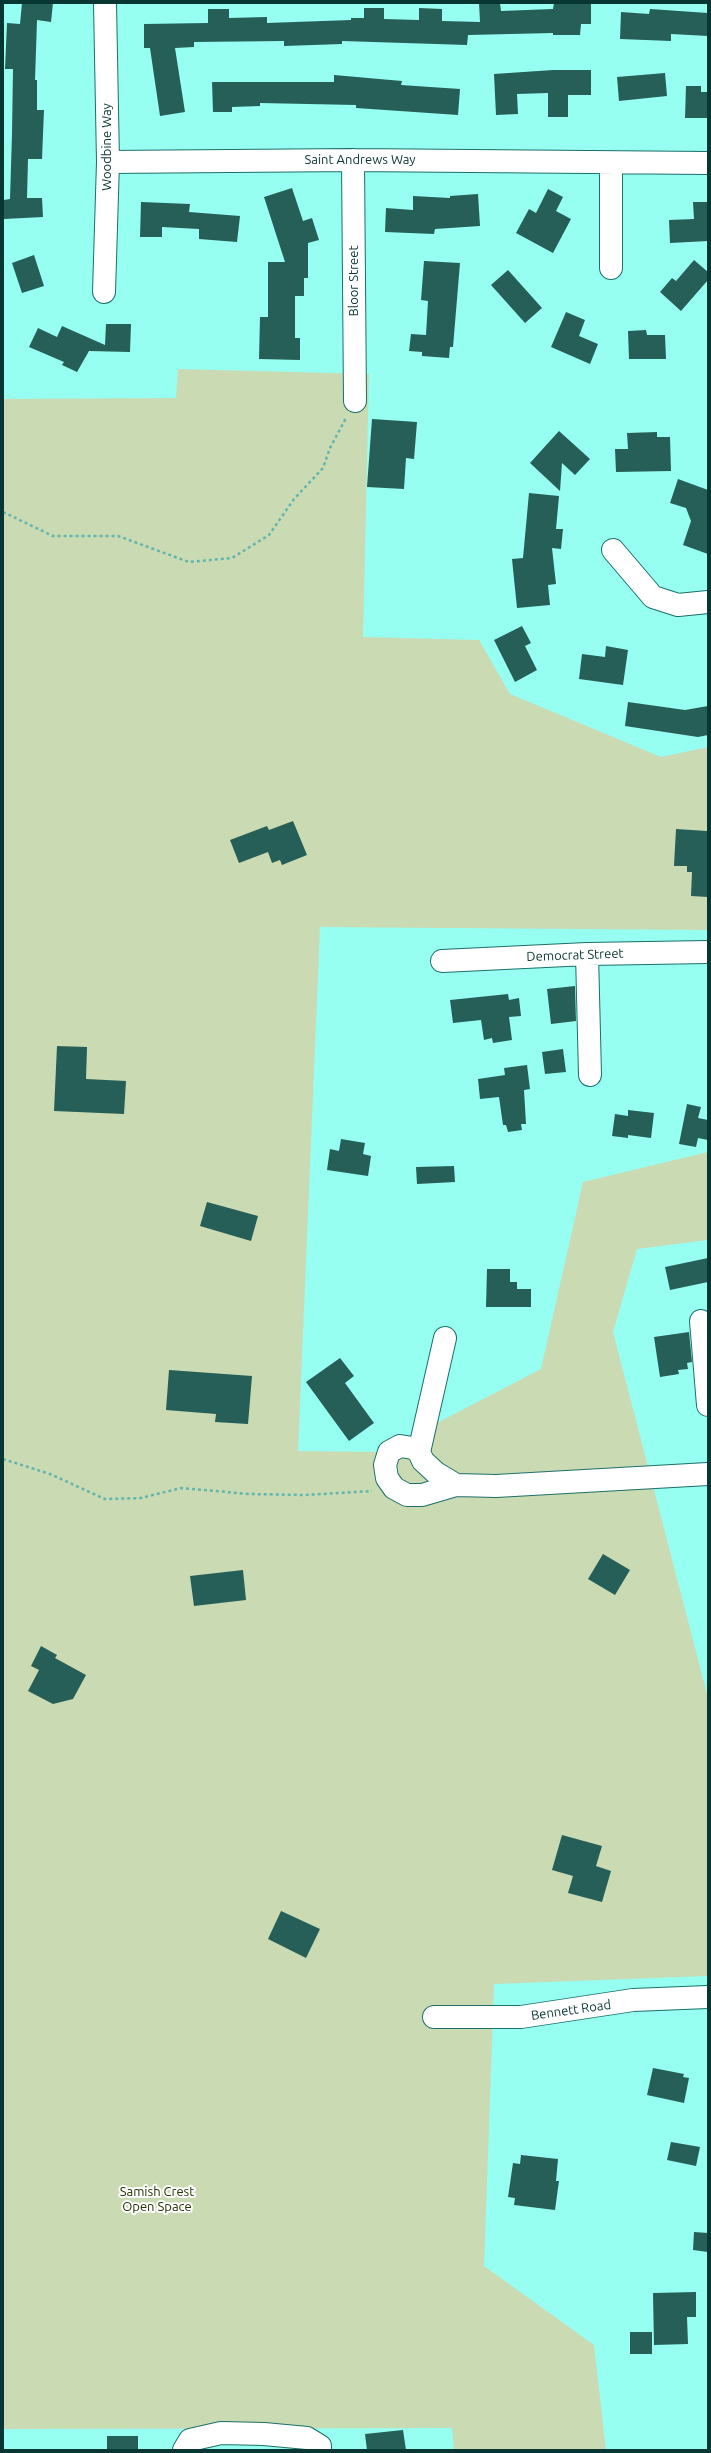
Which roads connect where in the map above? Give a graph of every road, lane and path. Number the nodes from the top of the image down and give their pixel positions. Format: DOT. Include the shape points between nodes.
graph roads {
  1 [pos="105,3"];
  2 [pos="353,160"];
  3 [pos="108,162"];
  4 [pos="611,163"];
  5 [pos="708,163"];
  6 [pos="611,268"];
  7 [pos="104,292"];
  8 [pos="355,401"];
  9 [pos="3,512"];
  10 [pos="614,550"];
  11 [pos="708,602"];
  12 [pos="708,952"];
  13 [pos="587,954"];
  14 [pos="442,961"];
  15 [pos="590,1075"];
  16 [pos="702,1321"];
  17 [pos="445,1338"];
  18 [pos="708,1405"];
  19 [pos="419,1452"];
  20 [pos="3,1459"];
  21 [pos="708,1474"];
  22 [pos="456,1485"];
  23 [pos="394,1488"];
  24 [pos="708,1997"];
  25 [pos="434,2017"];
  26 [pos="320,2448"];
  27 [pos="184,2450"];
  1 -- 3 [label="street, Woodbine Way"];
  2 -- 3 [label="street, Saint Andrews Way"];
  2 -- 4 [label="street, Saint Andrews Way"];
  2 -- 8 [label="street, Bloor Street"];
  3 -- 7 [label="street, Woodbine Way"];
  4 -- 5 [label="street, Saint Andrews Way"];
  4 -- 6 [label="street"];
  8 -- 9 [label="path" via="330,448 323,468 294,499 269,535 232,558 189,562 118,536 53,536"];
  10 -- 11 [label="street" via="653,597 678,605"];
  12 -- 13 [label="street, Democrat Street"];
  13 -- 14 [label="street, Democrat Street"];
  13 -- 15 [label="street"];
  16 -- 18 [label="street"];
  17 -- 19 [label="street"];
  19 -- 22 [label="street" via="423,1461 436,1473"];
  19 -- 23 [label="street" via="400,1446 389,1452 385,1465 387,1478"];
  20 -- 23 [label="path" via="50,1474 105,1499 141,1498 181,1488 249,1494 305,1495"];
  21 -- 22 [label="street" via="496,1486"];
  22 -- 23 [label="street" via="422,1495 407,1495"];
  24 -- 25 [label="street, Bennett Road" via="633,2000 521,2017"];
  26 -- 27 [label="street" via="307,2438 221,2433 190,2440"];
}
